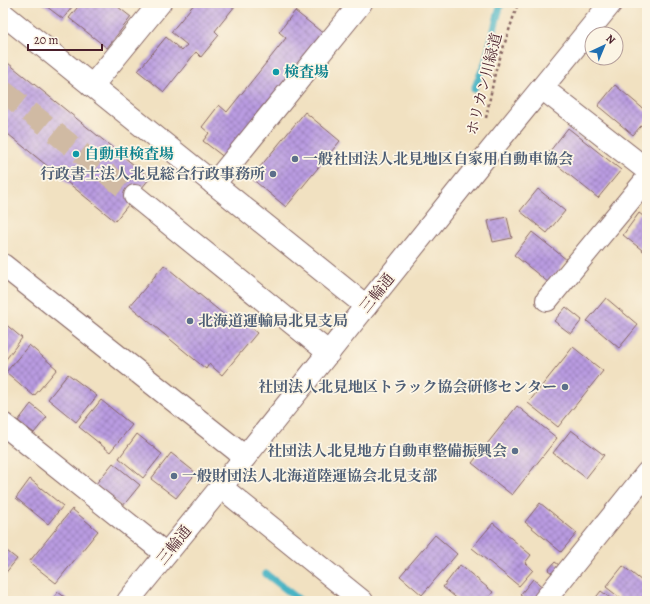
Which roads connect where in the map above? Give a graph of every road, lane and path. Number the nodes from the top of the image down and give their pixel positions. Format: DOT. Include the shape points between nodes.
graph roads {
  1 [pos="160,3"];
  2 [pos="361,3"];
  3 [pos="518,3"];
  4 [pos="612,3"];
  5 [pos="3,14"];
  6 [pos="92,86"];
  7 [pos="542,88"];
  8 [pos="486,118"];
  9 [pos="647,170"];
  10 [pos="647,179"];
  11 [pos="214,184"];
  12 [pos="135,196"];
  13 [pos="3,265"];
  14 [pos="547,300"];
  15 [pos="366,306"];
  16 [pos="329,352"];
  17 [pos="3,424"];
  18 [pos="245,457"];
  19 [pos="647,472"];
  20 [pos="221,487"];
  21 [pos="166,554"];
  22 [pos="128,601"];
  23 [pos="362,601"];
  24 [pos="544,601"];
  1 -- 6 [label="street"];
  2 -- 11 [label="street"];
  3 -- 8 [label="path, ホリカン川緑道" via="495,73"];
  4 -- 7 [label="street, 三輪通"];
  5 -- 6 [label="street"];
  6 -- 11 [label="street"];
  7 -- 9 [label="street"];
  7 -- 15 [label="street, 三輪通"];
  10 -- 14 [label="street"];
  11 -- 15 [label="street"];
  12 -- 16 [label="street"];
  13 -- 18 [label="street"];
  15 -- 16 [label="street, 三輪通"];
  16 -- 18 [label="street, 三輪通"];
  17 -- 21 [label="street"];
  18 -- 20 [label="street, 三輪通"];
  19 -- 24 [label="street"];
  20 -- 21 [label="street, 三輪通"];
  20 -- 23 [label="street"];
  21 -- 22 [label="street, 三輪通"];
}
